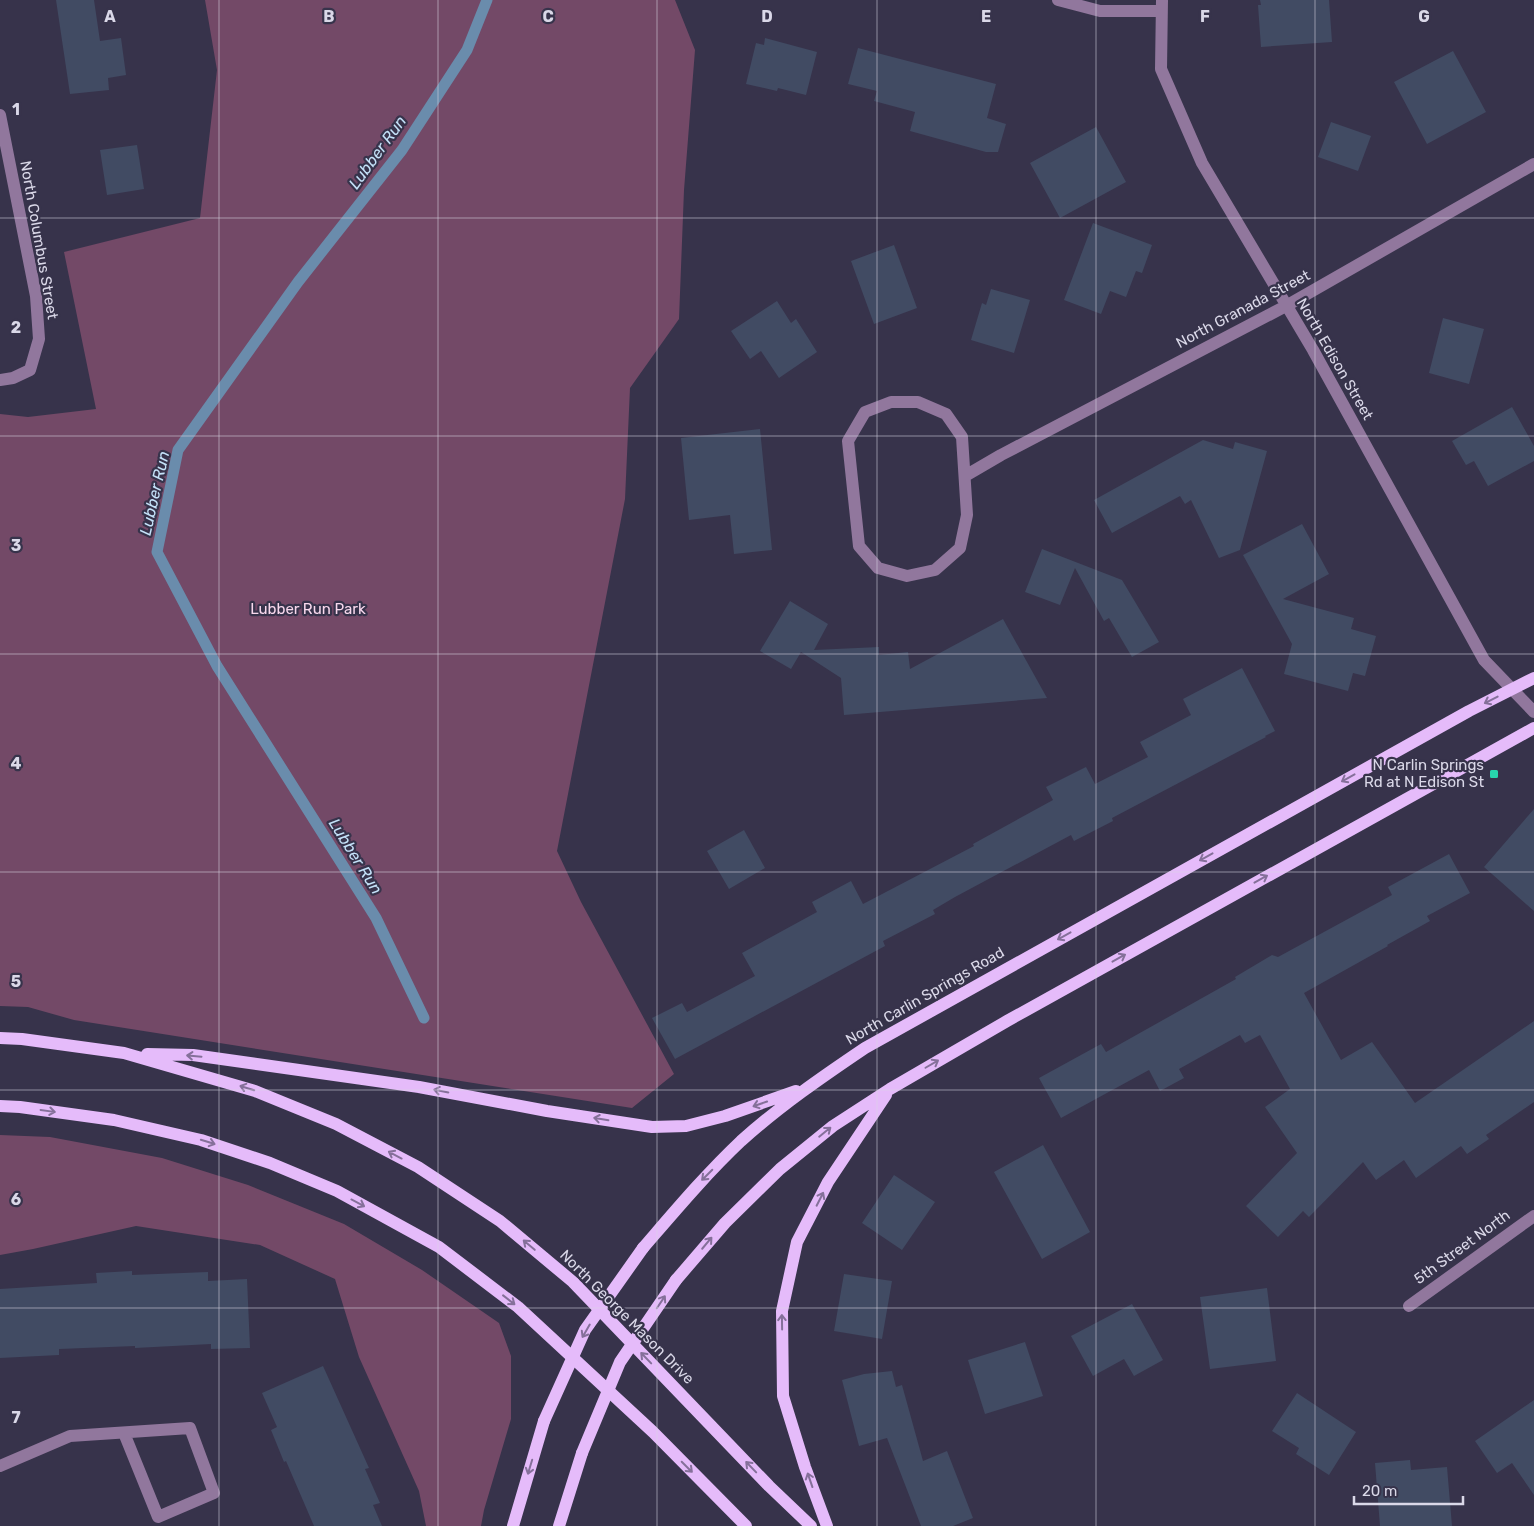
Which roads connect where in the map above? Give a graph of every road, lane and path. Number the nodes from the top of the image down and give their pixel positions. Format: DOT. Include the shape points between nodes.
graph roads {
  1 [pos="1058,0"];
  2 [pos="1161,6"];
  3 [pos="0,115"];
  4 [pos="1534,164"];
  5 [pos="1286,306"];
  6 [pos="0,380"];
  7 [pos="965,476"];
  8 [pos="1534,678"];
  9 [pos="1513,689"];
  10 [pos="1534,712"];
  11 [pos="1534,728"];
  12 [pos="0,1038"];
  13 [pos="124,1053"];
  14 [pos="806,1088"];
  15 [pos="890,1088"];
  16 [pos="0,1106"];
  17 [pos="1534,1216"];
  18 [pos="1409,1306"];
  19 [pos="124,1433"];
  20 [pos="0,1466"];
  21 [pos="730,1509"];
  22 [pos="514,1526"];
  23 [pos="559,1526"];
  24 [pos="741,1526"];
  25 [pos="746,1526"];
  26 [pos="811,1526"];
  27 [pos="826,1526"];
  1 -- 2 [label="street" via="1100,11"];
  2 -- 5 [label="street, North Edison Street" via="1161,69 1202,163"];
  3 -- 6 [label="street, North Columbus Street" via="36,296 40,339 30,370"];
  4 -- 5 [label="street, North Granada Street"];
  5 -- 7 [label="street, North Granada Street"];
  5 -- 9 [label="street, North Edison Street" via="1484,660"];
  7 -- 7 [label="street" via="962,437 946,414 918,402 891,402 865,412 848,441 858,546 878,568 907,576 935,570 960,548 967,515"];
  8 -- 9 [label="main road, North Carlin Springs Road"];
  9 -- 10 [label="street, North Edison Street"];
  9 -- 14 [label="main road, North Carlin Springs Road, one-way" via="988,978 865,1048"];
  15 -- 11 [label="main road, one-way"];
  12 -- 13 [label="main road, North George Mason Drive"];
  14 -- 13 [label="main road, one-way" via="686,1126 652,1127 419,1087 193,1055"];
  26 -- 13 [label="main road, North George Mason Drive, one-way" via="573,1282 500,1221 418,1167 336,1124 255,1090"];
  14 -- 22 [label="main road, North Carlin Springs Road, one-way, bridge" via="741,1141 694,1188 643,1248 585,1330 544,1421"];
  23 -- 15 [label="main road, one-way, bridge" via="582,1453 620,1362 676,1280 725,1223 780,1169 833,1126"];
  27 -- 15 [label="main road, one-way" via="783,1396 782,1311 797,1242 828,1182"];
  16 -- 21 [label="main road, one-way" via="114,1120 218,1146 337,1191 439,1247 518,1307 653,1432"];
  17 -- 18 [label="street, 5th Street North"];
  19 -- 19 [label="street" via="158,1517 214,1493 190,1428"];
  19 -- 20 [label="street" via="70,1436"];
  21 -- 24 [label="main road"];
  21 -- 25 [label="main road"];
}
